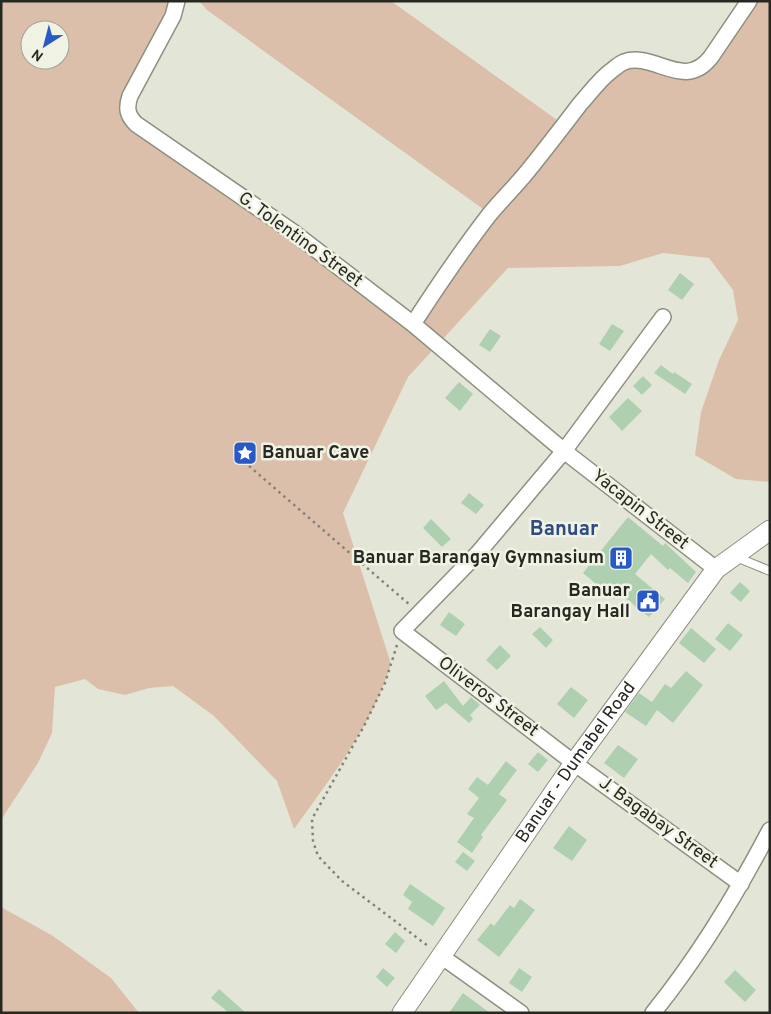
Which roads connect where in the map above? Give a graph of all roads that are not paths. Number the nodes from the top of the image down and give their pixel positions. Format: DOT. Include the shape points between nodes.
graph roads {
  1 [pos="177,1"];
  2 [pos="749,1"];
  3 [pos="663,317"];
  4 [pos="413,324"];
  5 [pos="564,451"];
  6 [pos="770,530"];
  7 [pos="734,556"];
  8 [pos="716,570"];
  9 [pos="770,571"];
  10 [pos="574,763"];
  11 [pos="770,830"];
  12 [pos="741,884"];
  13 [pos="441,956"];
  14 [pos="402,1013"];
  15 [pos="521,1013"];
  16 [pos="653,1013"];
  1 -- 4 [label="street, G. Tolentino Street" via="173,16 130,96 127,112 130,118 293,232"];
  2 -- 4 [label="street" via="711,57 698,69 673,70 637,60 623,62 593,88 490,214"];
  3 -- 5 [label="street"];
  4 -- 5 [label="street, G. Tolentino Street"];
  5 -- 8 [label="street, Yacapin Street"];
  5 -- 10 [label="street, Oliveros Street" via="478,553 402,631"];
  6 -- 7 [label="street, Banuar - Dumabel Road"];
  7 -- 8 [label="street, Banuar - Dumabel Road"];
  7 -- 9 [label="lane"];
  8 -- 10 [label="street, Banuar - Dumabel Road"];
  10 -- 12 [label="street, J. Bagabay Street"];
  10 -- 13 [label="street, Banuar - Dumabel Road"];
  11 -- 12 [label="street"];
  12 -- 16 [label="street" via="696,956"];
  13 -- 14 [label="street, Banuar - Dumabel Road"];
  13 -- 15 [label="street"];
}
